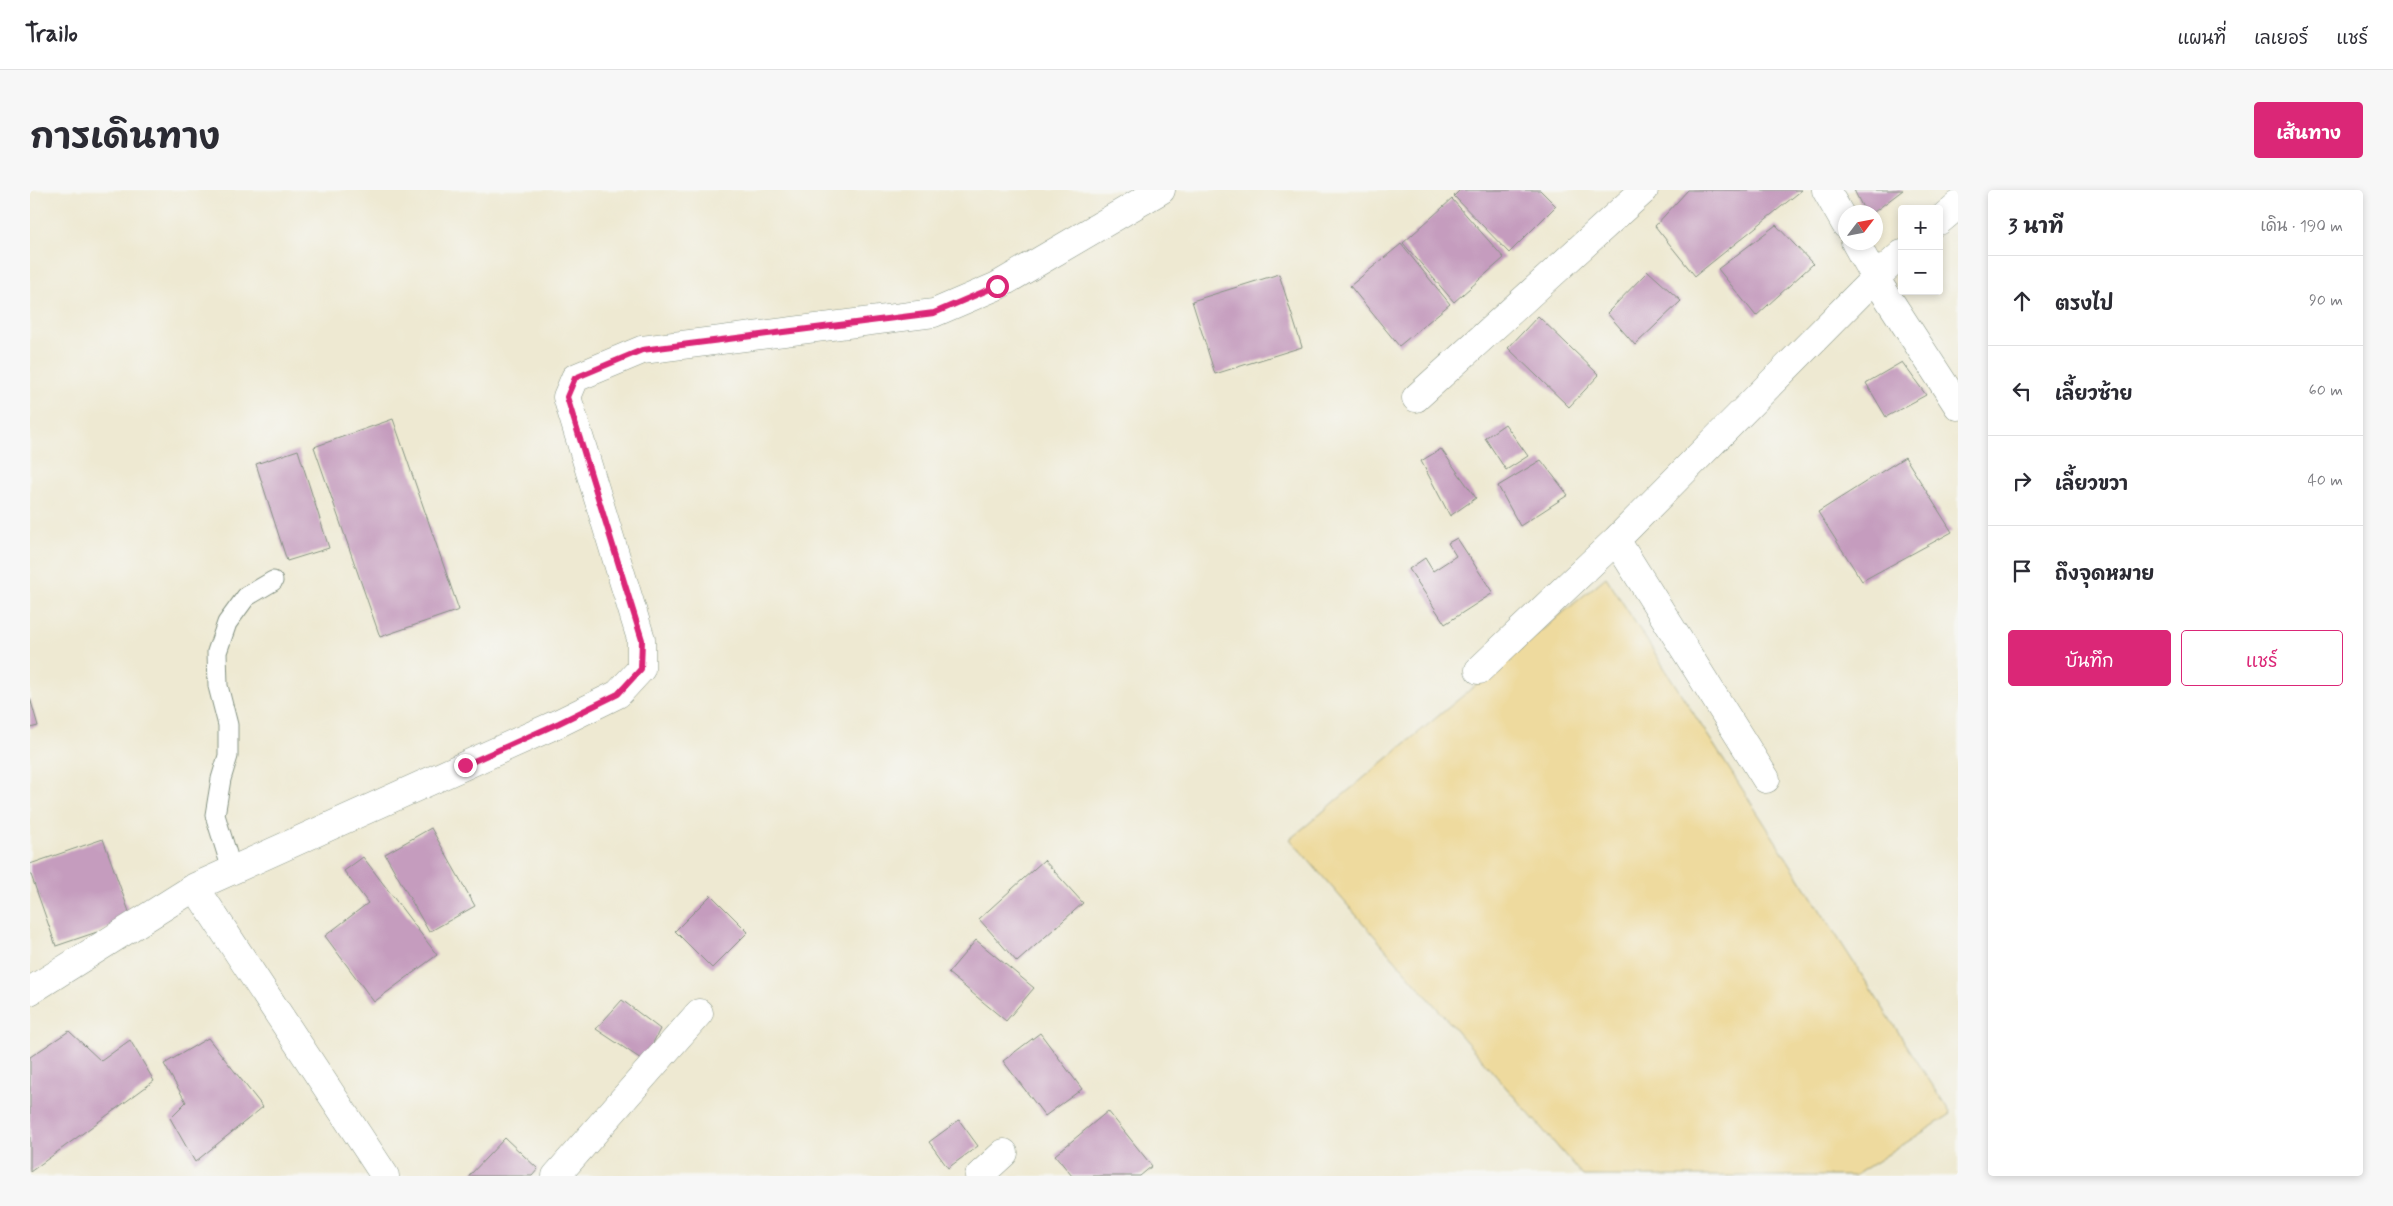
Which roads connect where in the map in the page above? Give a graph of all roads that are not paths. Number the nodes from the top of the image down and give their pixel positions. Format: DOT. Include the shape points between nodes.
graph roads {
  1 [pos="1161,190"];
  2 [pos="1644,190"];
  3 [pos="1826,190"];
  4 [pos="1958,205"];
  5 [pos="1838,211"];
  6 [pos="1943,218"];
  7 [pos="1859,250"];
  8 [pos="1898,258"];
  9 [pos="1875,278"];
  10 [pos="1416,398"];
  11 [pos="1958,406"];
  12 [pos="1616,540"];
  13 [pos="273,581"];
  14 [pos="1479,670"];
  15 [pos="1766,779"];
  16 [pos="232,870"];
  17 [pos="195,887"];
  18 [pos="31,985"];
  19 [pos="699,1013"];
  20 [pos="1004,1153"];
  21 [pos="381,1175"];
  22 [pos="556,1176"];
  23 [pos="979,1176"];
  1 -- 16 [label="street" via="997,286 934,313 642,350 575,378 567,397 642,640 641,669 618,694 559,723"];
  2 -- 10 [label="street"];
  3 -- 5 [label="street"];
  4 -- 6 [label="street"];
  7 -- 9 [label="street"];
  8 -- 9 [label="street"];
  9 -- 11 [label="street"];
  9 -- 12 [label="street"];
  12 -- 14 [label="street"];
  12 -- 15 [label="street"];
  13 -- 16 [label="lane" via="246,597 227,623 217,652 218,686 228,725 228,748 215,815"];
  16 -- 17 [label="street"];
  17 -- 18 [label="street"];
  17 -- 21 [label="street"];
  19 -- 22 [label="street"];
  20 -- 23 [label="street"];
}
